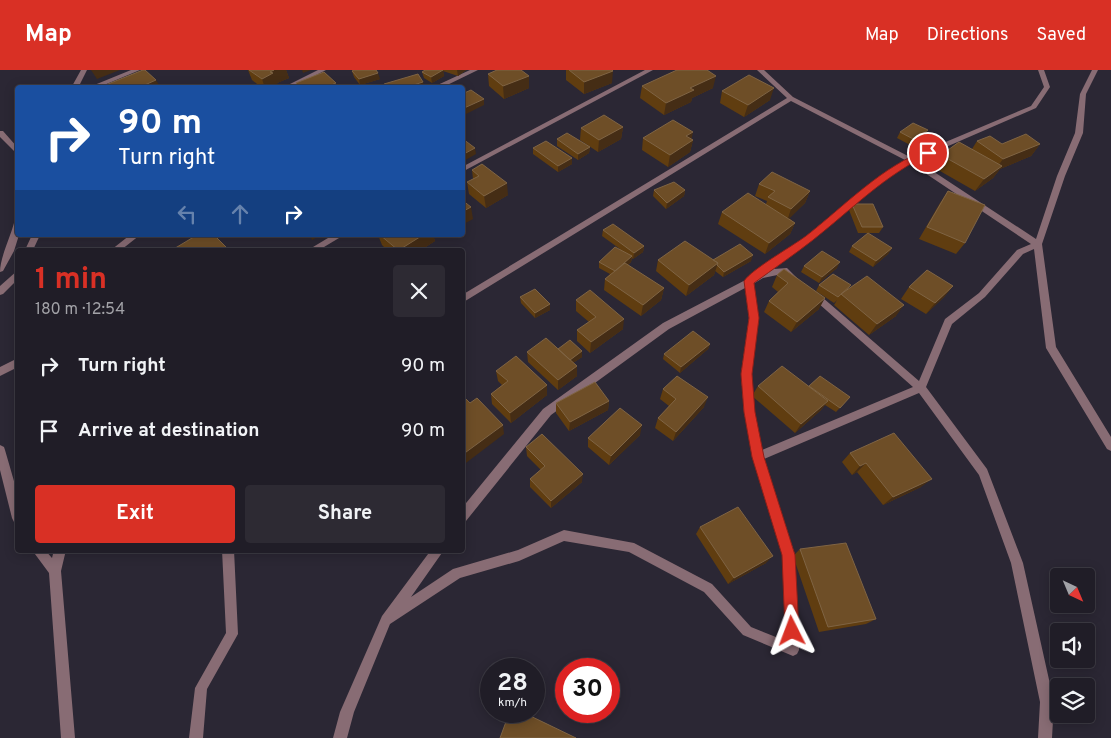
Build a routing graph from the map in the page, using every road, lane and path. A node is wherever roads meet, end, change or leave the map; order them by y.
1 (84, 70) edge
2 (137, 70) edge
3 (323, 70) edge
4 (475, 70) edge
5 (650, 70) edge
6 (760, 70) edge
7 (1041, 70) edge
8 (1095, 70) edge
9 (76, 85) edge
10 (98, 85) edge
11 (291, 85) edge
12 (441, 85) edge
13 (791, 98) junction
14 (0, 133) edge
15 (15, 150) edge
16 (910, 160) junction
17 (465, 168) edge
18 (15, 234) edge
19 (133, 237) edge
20 (336, 237) edge
21 (1038, 244) junction
22 (118, 248) edge
23 (316, 248) edge
24 (0, 269) edge
25 (15, 276) edge
26 (753, 279) junction
27 (0, 292) edge
28 (465, 298) edge
29 (15, 364) edge
30 (0, 372) edge
31 (921, 388) junction
32 (1111, 446) edge
33 (0, 450) edge
34 (758, 457) junction
35 (15, 507) edge
36 (465, 513) edge
37 (41, 553) edge
38 (59, 553) edge
39 (228, 553) edge
40 (436, 553) edge
41 (55, 570) junction
42 (386, 620) junction
43 (68, 738) edge
44 (196, 738) edge
45 (340, 738) edge
46 (1045, 738) edge

1 - 9 street
2 - 10 street
3 - 11 street
4 - 12 street
5 - 17 street
6 - 13 street
7 - 16 street
8 - 21 street
13 - 16 street
13 - 28 street
14 - 15 street
16 - 21 street
16 - 26 street
18 - 24 street
19 - 22 street
20 - 23 street
21 - 31 street
21 - 32 street
25 - 27 street
26 - 31 street
26 - 34 street
26 - 36 street
29 - 30 street
31 - 34 street
31 - 46 street
33 - 35 street
34 - 42 street
37 - 41 street
38 - 41 street
39 - 44 street
40 - 42 street
41 - 43 street
42 - 45 street

